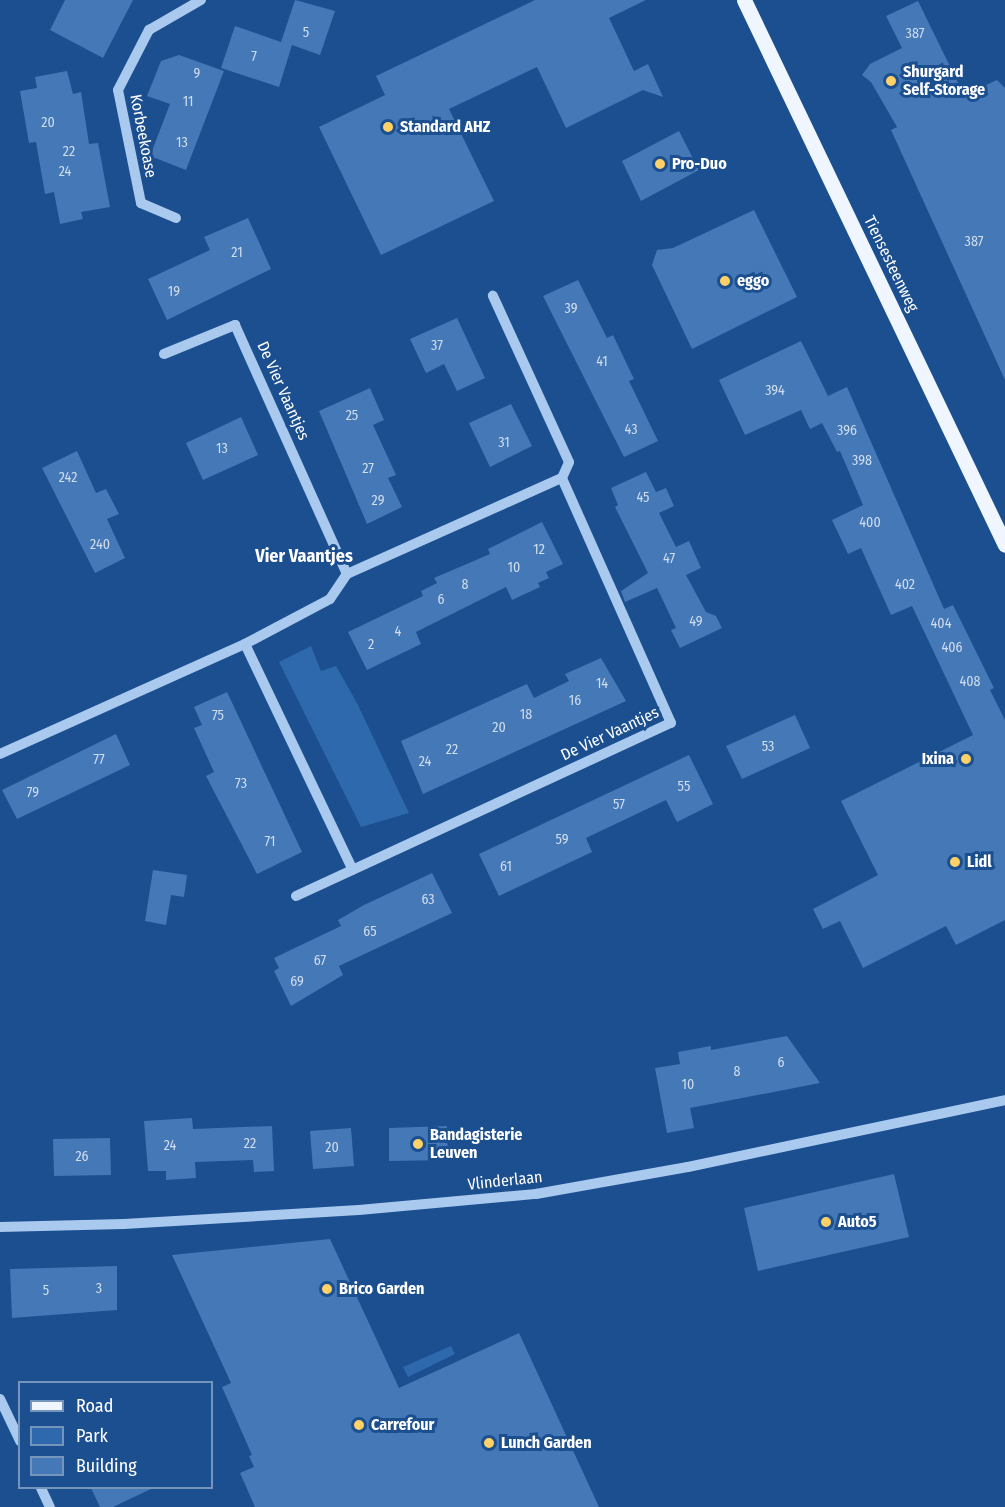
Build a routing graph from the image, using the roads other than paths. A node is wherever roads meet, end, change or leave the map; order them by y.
1 (201, 0) edge
2 (744, 0) edge
3 (176, 218) dead end
4 (493, 296) dead end
5 (164, 354) dead end
6 (562, 478) junction
7 (1005, 544) edge
8 (348, 574) junction
9 (245, 644) junction
10 (0, 754) edge
11 (352, 870) junction
12 (296, 896) dead end
13 (1005, 1100) edge
14 (0, 1227) edge
15 (0, 1399) edge
16 (18, 1437) edge
17 (41, 1489) edge
18 (50, 1507) edge

1 - 3 street, Korbeekoase
2 - 7 main road, Tiensesteenweg
4 - 6 street, De Vier Vaantjes
5 - 8 street, De Vier Vaantjes
6 - 8 street
6 - 11 street, De Vier Vaantjes
8 - 9 street
9 - 10 street
9 - 11 street
11 - 12 street, De Vier Vaantjes
13 - 14 street, Vlinderlaan
15 - 16 street
17 - 18 street

